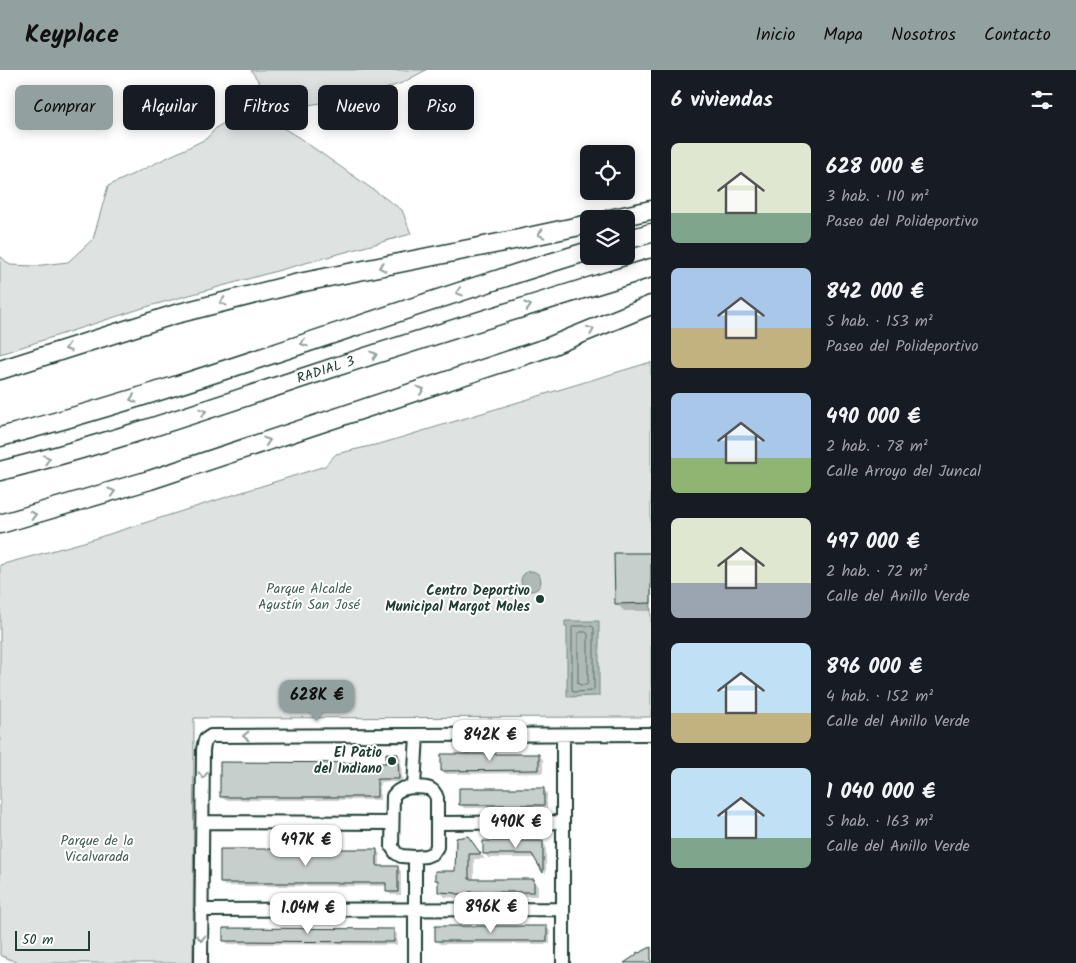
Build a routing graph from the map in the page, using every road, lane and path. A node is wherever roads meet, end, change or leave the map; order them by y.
1 (651, 210) edge
2 (635, 214) edge
3 (580, 226) edge
4 (651, 233) edge
5 (635, 237) edge
6 (580, 254) edge
7 (651, 268) edge
8 (651, 305) edge
9 (0, 370) edge
10 (0, 437) edge
11 (0, 471) edge
12 (0, 524) edge
13 (651, 734) edge
14 (417, 735) junction
15 (563, 735) junction
16 (414, 787) junction
17 (202, 822) junction
18 (563, 822) junction
19 (392, 823) junction
20 (438, 823) junction
21 (415, 857) junction
22 (563, 909) junction
23 (201, 910) junction
24 (415, 910) junction
25 (201, 963) edge
26 (415, 963) edge
27 (563, 963) edge

1 - 2 highway
3 -> 9 highway
4 - 5 highway
6 -> 10 highway
11 -> 7 highway, RADIAL 3
12 -> 8 highway
13 - 15 street
14 - 15 street
14 - 16 street
14 -> 17 street
15 - 18 street
16 - 19 street
16 - 20 street
17 - 19 street
17 - 23 street
18 - 20 street
18 - 22 street
19 - 21 street
20 - 21 street
21 - 24 street
22 - 24 street
22 - 27 street
23 - 24 street
23 -> 25 street
24 - 26 street

